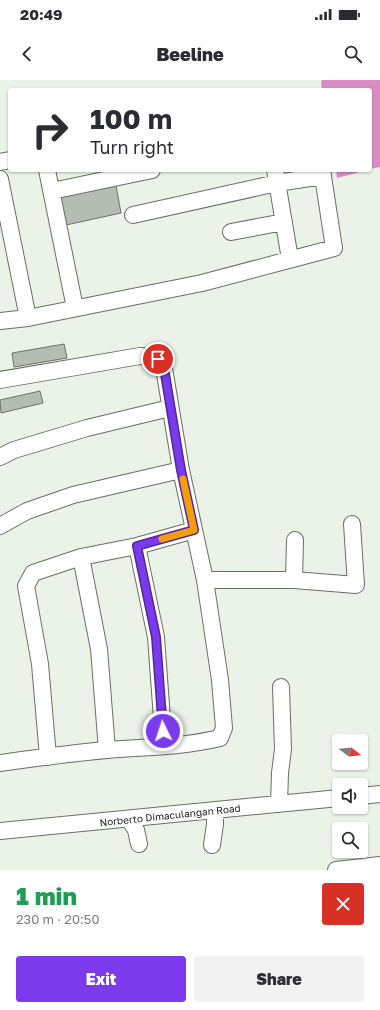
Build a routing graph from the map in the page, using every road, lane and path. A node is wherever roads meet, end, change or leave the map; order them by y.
1 (47, 172) edge
2 (142, 172) edge
3 (323, 173) edge
4 (276, 177) edge
5 (0, 179) edge
6 (52, 191) junction
7 (133, 215) dead end
8 (284, 222) junction
9 (231, 232) dead end
10 (290, 259) junction
11 (75, 308) junction
12 (28, 318) junction
13 (0, 321) edge
14 (0, 380) edge
15 (170, 408) junction
16 (0, 457) edge
17 (181, 470) junction
18 (352, 524) dead end
19 (0, 526) edge
20 (194, 530) junction
21 (295, 540) dead end
22 (137, 546) junction
23 (81, 557) junction
24 (205, 580) junction
25 (294, 580) junction
26 (281, 687) dead end
27 (164, 746) junction
28 (107, 750) junction
29 (48, 757) junction
30 (0, 763) edge
31 (380, 794) edge
32 (368, 795) edge
33 (332, 799) edge
34 (279, 804) junction
35 (215, 810) junction
36 (129, 819) junction
37 (0, 831) edge
38 (139, 844) dead end
39 (212, 844) dead end
40 (380, 865) edge
41 (336, 870) edge

1 - 6 street
2 - 6 street
3 - 4 street
3 - 10 street
4 - 7 street
4 - 8 street
5 - 12 street
6 - 11 street
8 - 9 street
8 - 10 street
10 - 11 street
11 - 12 street
12 - 13 street
14 - 15 street
15 - 16 street
15 - 17 street
17 - 19 street
17 - 20 street
18 - 25 street
20 - 22 street
20 - 24 street
21 - 25 street
22 - 23 street
22 - 27 street
23 - 28 street
23 - 29 street
24 - 25 street
24 - 27 street
26 - 34 street
27 - 28 street
28 - 29 street
29 - 30 street
31 - 32 street
33 - 34 street, Norberto Dimaculangan Road
34 - 35 street, Norberto Dimaculangan Road
35 - 36 street, Norberto Dimaculangan Road
35 - 39 street
36 - 37 street, Norberto Dimaculangan Road
36 - 38 street
40 - 41 street

